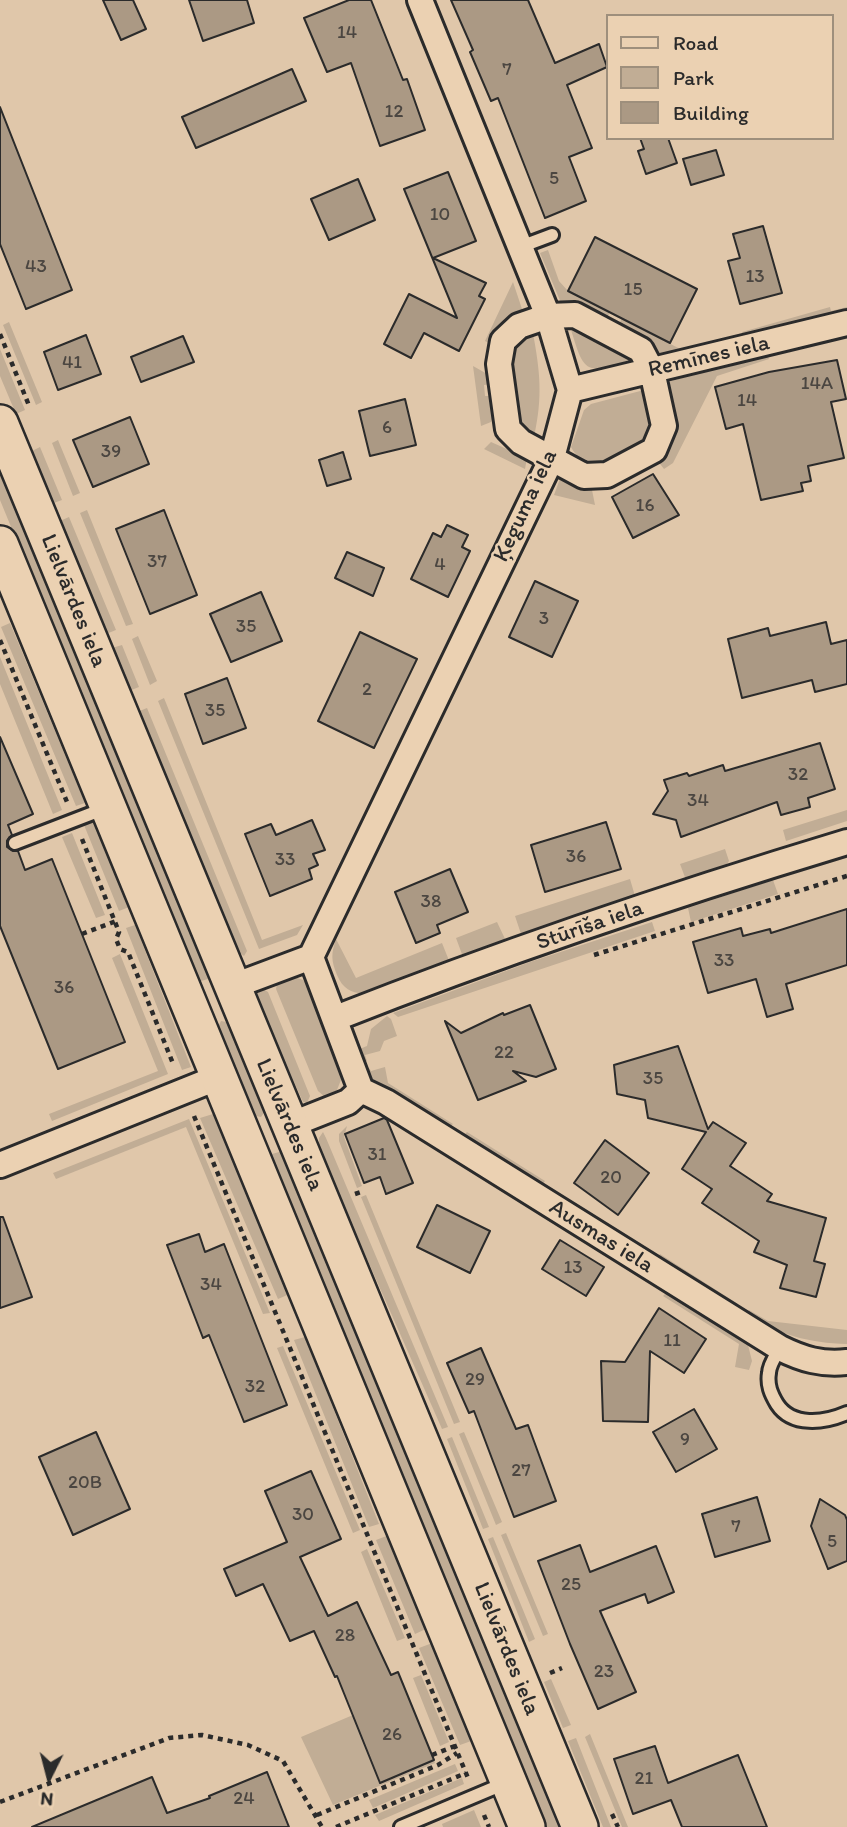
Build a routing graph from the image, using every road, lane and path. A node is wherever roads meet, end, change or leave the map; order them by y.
1 (420, 0) edge
2 (552, 235) dead end
3 (520, 247) junction
4 (548, 316) junction
5 (847, 323) edge
6 (652, 371) junction
7 (570, 390) junction
8 (0, 423) edge
9 (552, 458) junction
10 (0, 544) edge
11 (0, 640) edge
12 (108, 807) junction
13 (74, 820) junction
14 (847, 842) edge
15 (15, 843) dead end
16 (847, 876) edge
17 (149, 908) junction
18 (115, 921) junction
19 (82, 934) dead end
20 (311, 957) junction
21 (582, 959) dead end
22 (231, 986) junction
23 (189, 1003) junction
24 (336, 1018) junction
25 (219, 1077) junction
26 (183, 1090) junction
27 (362, 1090) junction
28 (290, 1125) junction
29 (245, 1143) junction
30 (0, 1165) edge
31 (364, 1191) dead end
32 (355, 1194) dead end
33 (780, 1348) junction
34 (847, 1362) edge
35 (847, 1413) edge
36 (491, 1740) junction
37 (455, 1746) junction
38 (457, 1753) junction
39 (432, 1755) dead end
40 (466, 1773) junction
41 (508, 1782) junction
42 (475, 1795) junction
43 (0, 1802) edge
44 (317, 1815) junction
45 (323, 1827) edge
46 (336, 1827) edge
47 (401, 1827) edge
48 (488, 1827) edge
49 (527, 1827) edge
50 (580, 1827) edge

1 - 3 street
2 - 3 lane
3 - 4 street
4 - 6 street
4 - 7 street
4 - 9 street
5 - 6 street, Remīnes iela
6 - 7 street, Remīnes iela
6 - 9 street
7 - 9 street, Ķeguma iela
8 - 22 main road, Lielvārdes iela
9 - 20 street, Ķeguma iela
10 - 12 main road, Lielvārdes iela
11 - 13 path
12 - 13 lane
12 - 17 main road, Lielvārdes iela
13 - 15 lane
13 - 18 path
14 - 24 street, Stūrīša iela
16 - 21 path
17 - 18 path
17 - 23 main road, Lielvārdes iela
18 - 19 path
18 - 26 path
20 - 22 street
20 - 24 street
22 - 23 main road
22 - 28 main road, Lielvārdes iela
23 - 25 main road, Lielvārdes iela
24 - 27 street
25 - 26 street
25 - 29 main road, Lielvārdes iela
26 - 30 street
26 - 37 path
27 - 28 street
27 - 33 street, Ausmas iela
28 - 29 main road
28 - 50 main road, Lielvārdes iela
29 - 36 main road, Lielvārdes iela
31 - 32 path
33 - 34 street, Ausmas iela
33 - 35 lane
36 - 38 path
36 - 41 main road, Lielvārdes iela
37 - 38 path
37 - 39 path
38 - 40 path
38 - 44 path
40 - 42 path
40 - 46 path
41 - 42 lane
41 - 49 main road, Lielvārdes iela
42 - 47 lane
42 - 48 path
43 - 44 path
44 - 45 path

